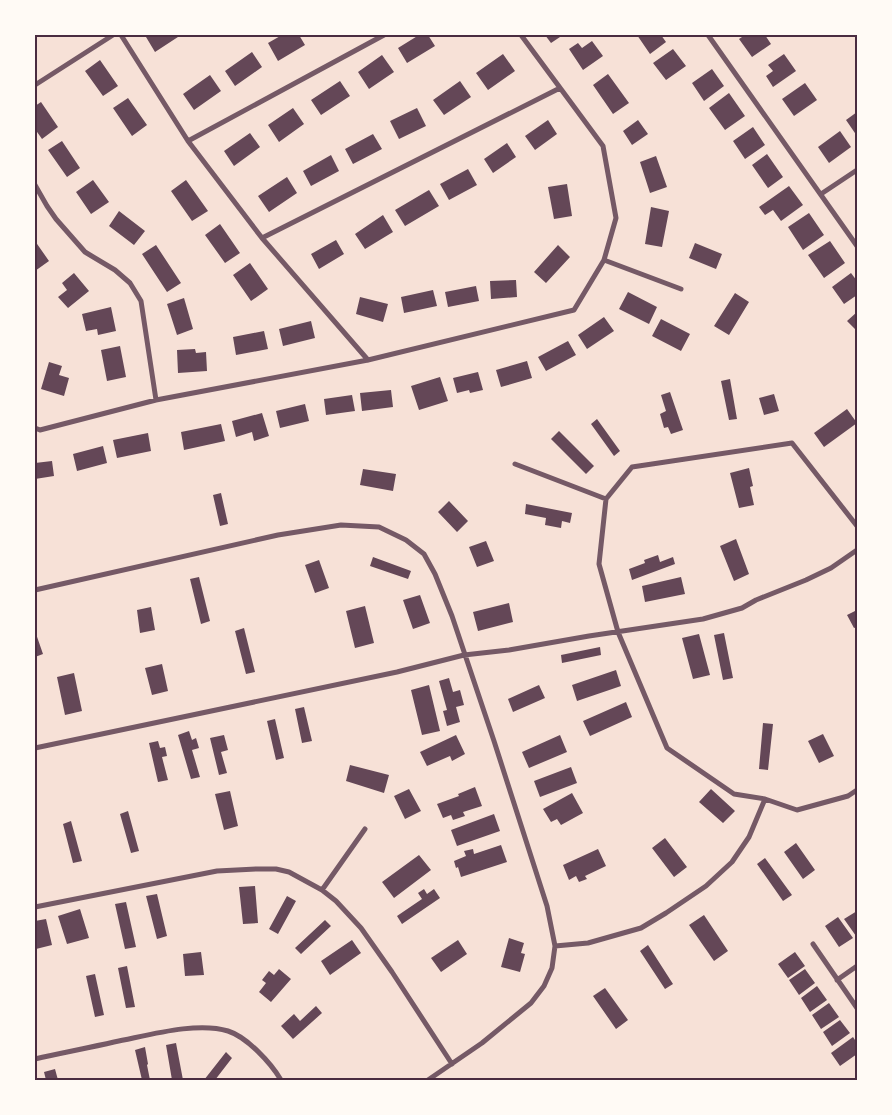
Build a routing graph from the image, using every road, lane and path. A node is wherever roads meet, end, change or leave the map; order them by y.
1 (113, 35) edge
2 (121, 35) edge
3 (384, 35) edge
4 (521, 35) edge
5 (708, 35) edge
6 (35, 85) edge
7 (560, 88) junction
8 (188, 142) junction
9 (857, 170) edge
10 (35, 184) edge
11 (821, 194) junction
12 (262, 238) junction
13 (857, 246) edge
14 (604, 260) junction
15 (681, 290) dead end
16 (368, 360) junction
17 (156, 400) junction
18 (35, 428) edge
19 (515, 464) dead end
20 (606, 499) junction
21 (857, 526) edge
22 (857, 550) edge
23 (35, 590) edge
24 (618, 632) junction
25 (464, 655) junction
26 (35, 748) edge
27 (857, 790) edge
28 (765, 799) junction
29 (365, 829) dead end
30 (322, 890) junction
31 (35, 907) edge
32 (813, 944) dead end
33 (555, 946) junction
34 (857, 966) edge
35 (837, 980) junction
36 (857, 1008) edge
37 (35, 1059) edge
38 (452, 1064) junction
39 (280, 1080) edge
40 (428, 1080) edge

1 - 6 street
2 - 8 street
3 - 8 street
4 - 7 street
5 - 11 street
7 - 12 street
7 - 14 street
8 - 12 street
9 - 11 street
10 - 17 street
11 - 13 street
12 - 16 street
14 - 15 street
14 - 16 street
16 - 17 street
17 - 18 street
19 - 20 street
20 - 21 street
20 - 24 street
22 - 24 street
23 - 25 street
24 - 25 street
24 - 28 street
25 - 26 street
25 - 33 street
27 - 28 street
28 - 33 street
29 - 30 street
30 - 31 street
30 - 38 street
32 - 35 street
33 - 38 street
34 - 35 street
35 - 36 street
37 - 39 street
38 - 40 street

